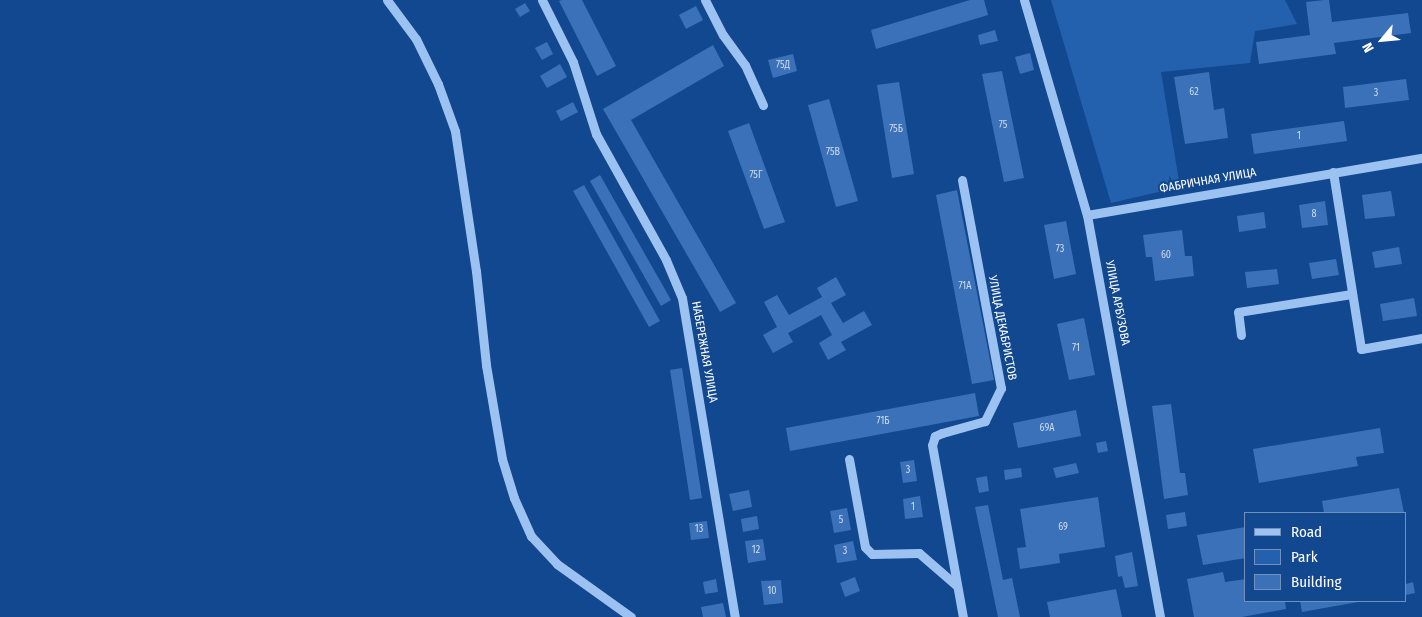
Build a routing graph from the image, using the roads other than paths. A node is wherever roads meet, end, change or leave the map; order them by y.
1 (387, 0) edge
2 (542, 0) edge
3 (705, 0) edge
4 (1024, 0) edge
5 (763, 105) dead end
6 (1422, 158) edge
7 (1333, 172) junction
8 (962, 180) dead end
9 (1087, 215) junction
10 (1352, 294) junction
11 (1241, 334) dead end
12 (1422, 338) edge
13 (849, 459) dead end
14 (956, 585) junction
15 (631, 617) edge
16 (735, 617) edge
17 (963, 617) edge
18 (1160, 617) edge

1 - 15 street
2 - 16 street, НАБЕРЕЖНАЯ УЛИЦА
3 - 5 street
4 - 9 street, УЛИЦА АРБУЗОВА
6 - 7 street, ФАБРИЧНАЯ УЛИЦА
7 - 9 street, ФАБРИЧНАЯ УЛИЦА
7 - 10 street
8 - 14 street, УЛИЦА ДЕКАБРИСТОВ
9 - 18 street, УЛИЦА АРБУЗОВА
10 - 11 street
10 - 12 street
13 - 14 street
14 - 17 street, УЛИЦА ДЕКАБРИСТОВ

